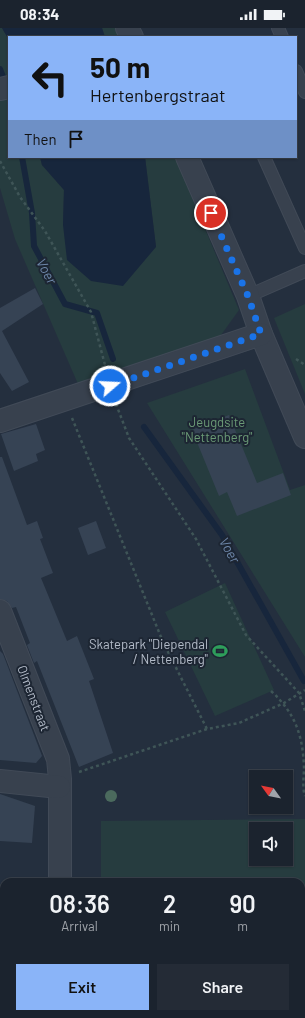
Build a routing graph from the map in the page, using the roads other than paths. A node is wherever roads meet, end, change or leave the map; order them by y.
1 (297, 73) edge
2 (305, 92) edge
3 (187, 158) edge
4 (264, 158) edge
5 (305, 248) edge
6 (305, 271) edge
7 (248, 296) junction
8 (261, 334) junction
9 (0, 421) edge
10 (305, 437) edge
11 (0, 611) edge
12 (67, 780) junction
13 (0, 781) edge
14 (60, 878) edge

1 - 2 lane
3 - 7 street
4 - 5 lane
6 - 7 lane
7 - 8 street
8 - 9 street
8 - 10 street
11 - 12 street, Olmenstraat
12 - 13 street
12 - 14 street, Olmenstraat

